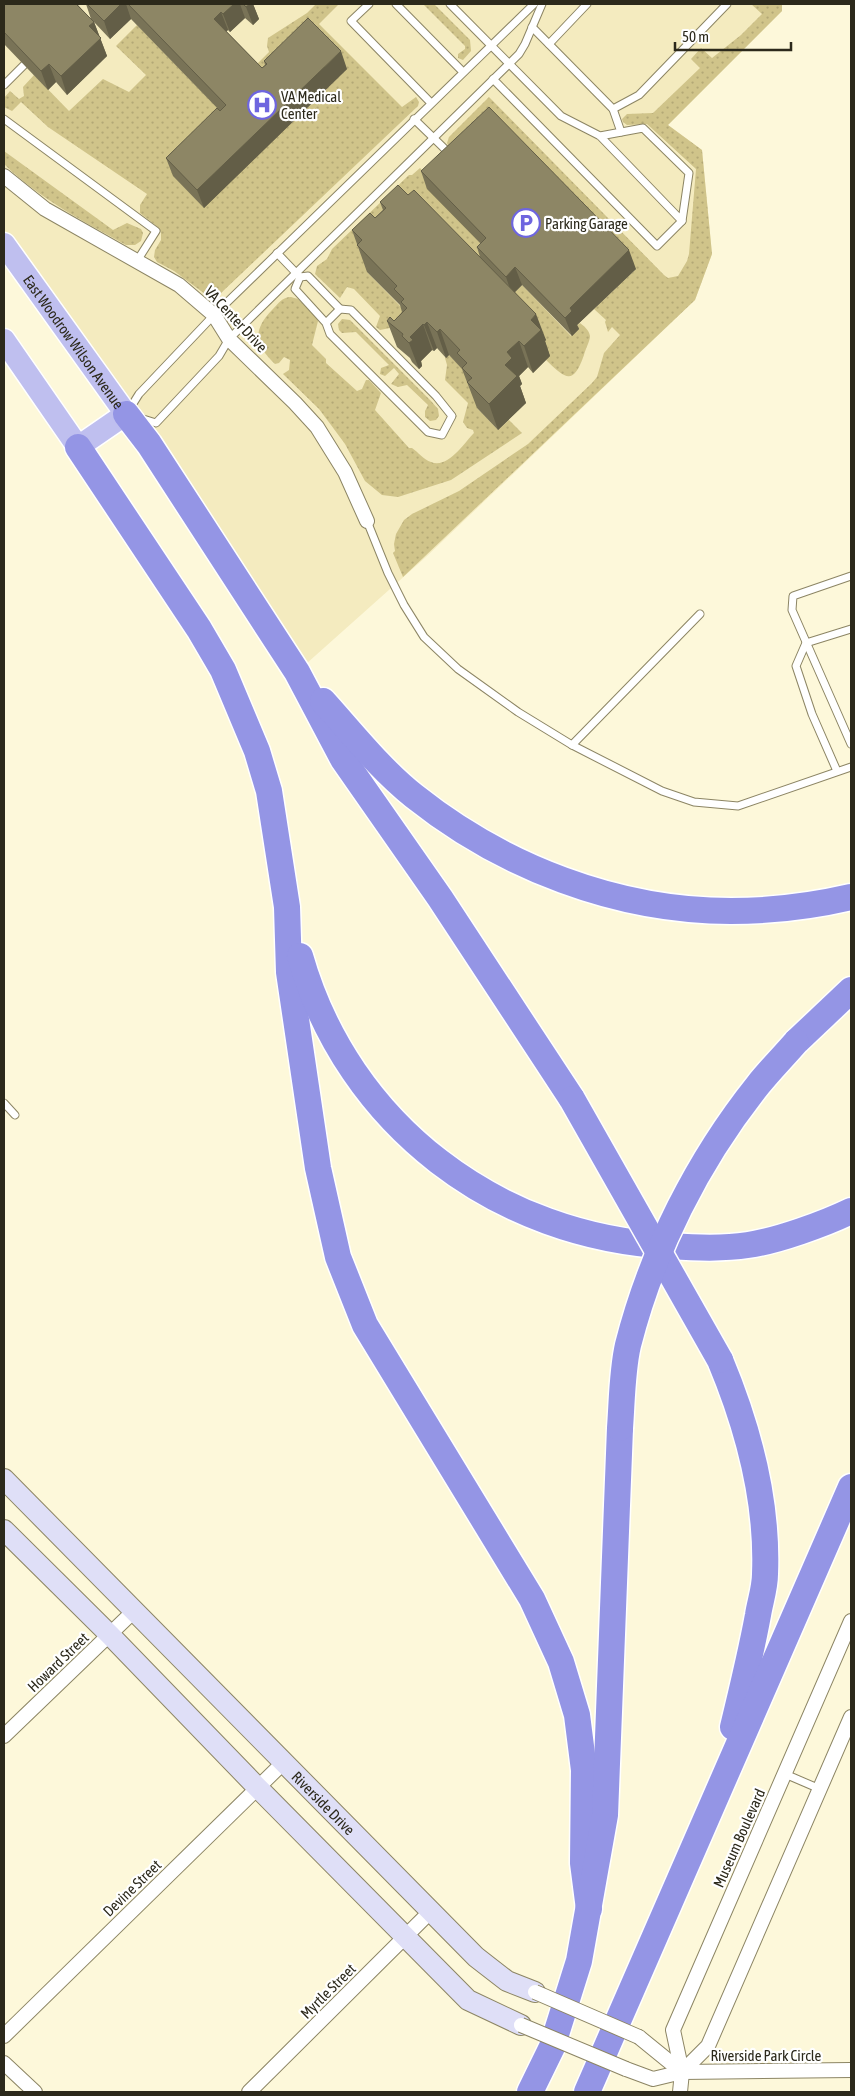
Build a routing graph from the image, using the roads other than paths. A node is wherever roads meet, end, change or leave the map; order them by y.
1 (369, 4) edge
2 (396, 4) edge
3 (450, 4) edge
4 (534, 4) edge
5 (542, 4) edge
6 (587, 4) edge
7 (727, 4) edge
8 (532, 27) junction
9 (549, 44) junction
10 (490, 45) junction
11 (24, 65) edge
12 (508, 65) junction
13 (463, 72) junction
14 (493, 79) junction
15 (4, 85) edge
16 (431, 103) junction
17 (613, 109) junction
18 (4, 119) edge
19 (414, 119) junction
20 (621, 132) junction
21 (600, 136) junction
22 (433, 138) junction
23 (458, 162) edge
24 (4, 176) edge
25 (682, 221) junction
26 (4, 244) edge
27 (277, 253) junction
28 (137, 261) junction
29 (298, 275) junction
30 (340, 309) junction
31 (214, 315) junction
32 (326, 323) junction
33 (229, 339) junction
34 (4, 340) edge
35 (126, 414) junction
36 (78, 447) junction
37 (367, 521) joint
38 (851, 576) edge
39 (700, 614) dead end
40 (851, 629) edge
41 (806, 643) junction
42 (297, 672) junction
43 (572, 744) junction
44 (851, 744) edge
45 (851, 767) edge
46 (837, 771) junction
47 (851, 898) edge
48 (286, 907) junction
49 (851, 990) edge
50 (4, 1103) edge
51 (16, 1115) dead end
52 (851, 1211) edge
53 (4, 1478) edge
54 (851, 1487) edge
55 (4, 1530) edge
56 (135, 1610) junction
57 (851, 1621) edge
58 (110, 1635) junction
59 (851, 1717) edge
60 (4, 1736) edge
61 (283, 1763) junction
62 (785, 1774) junction
63 (258, 1788) junction
64 (820, 1789) junction
65 (716, 1798) junction
66 (589, 1909) junction
67 (430, 1912) junction
68 (405, 1937) junction
69 (535, 1992) joint
70 (520, 2025) joint
71 (4, 2036) edge
72 (4, 2063) edge
73 (851, 2070) edge
74 (682, 2072) junction
75 (35, 2092) edge
76 (249, 2092) edge
77 (530, 2092) edge
78 (587, 2092) edge
79 (680, 2092) edge

1 - 16 lane
2 - 13 lane
3 - 10 lane
4 - 10 lane
5 - 8 lane
6 - 9 lane
7 - 17 lane
8 - 9 lane
8 - 12 lane
9 - 17 lane
10 - 12 lane
10 - 13 lane
11 - 15 lane
12 - 14 lane
12 - 21 lane
13 - 16 lane
14 - 22 lane
14 - 25 lane
16 - 19 lane
17 - 20 lane
18 - 28 lane
19 - 22 lane
19 - 27 lane
20 - 21 lane
20 - 25 lane
21 - 25 lane
22 - 23 lane
22 - 29 lane
24 - 28 street, VA Center Drive
26 - 35 main road, East Woodrow Wilson Avenue
27 - 29 lane
27 - 31 lane
28 - 31 street, VA Center Drive
29 - 30 lane
29 - 32 lane
29 - 33 lane
30 - 32 lane
30 - 32 lane
31 - 33 street, VA Center Drive
31 - 35 lane
33 - 35 lane
33 - 37 street, VA Center Drive
34 - 36 main road
35 - 36 main road
35 - 42 highway
36 - 48 highway
37 - 43 lane
38 - 41 lane
39 - 43 lane
40 - 41 lane
41 - 44 lane
41 - 46 lane
42 - 47 highway
42 - 65 highway, bridge
43 - 46 lane
45 - 46 lane
48 - 52 highway
48 - 66 highway
49 - 66 highway, bridge
50 - 51 lane
53 - 56 street, Riverside Drive
54 - 65 highway
55 - 58 street
56 - 58 street, Howard Street
56 - 61 street, Riverside Drive
57 - 62 street, Museum Boulevard
58 - 60 street, Howard Street
58 - 63 street
59 - 64 street
61 - 63 street, Devine Street
61 - 67 street, Riverside Drive
62 - 64 lane
62 - 74 street, Museum Boulevard
63 - 68 street
63 - 71 street, Devine Street
64 - 74 street
65 - 78 highway
66 - 77 highway
67 - 68 street, Myrtle Street
67 - 69 street, Riverside Drive
68 - 70 street
68 - 76 street, Myrtle Street
69 - 74 street, Riverside Drive, bridge
70 - 74 street, bridge
72 - 75 street
73 - 74 street, Riverside Park Circle
74 - 79 street

